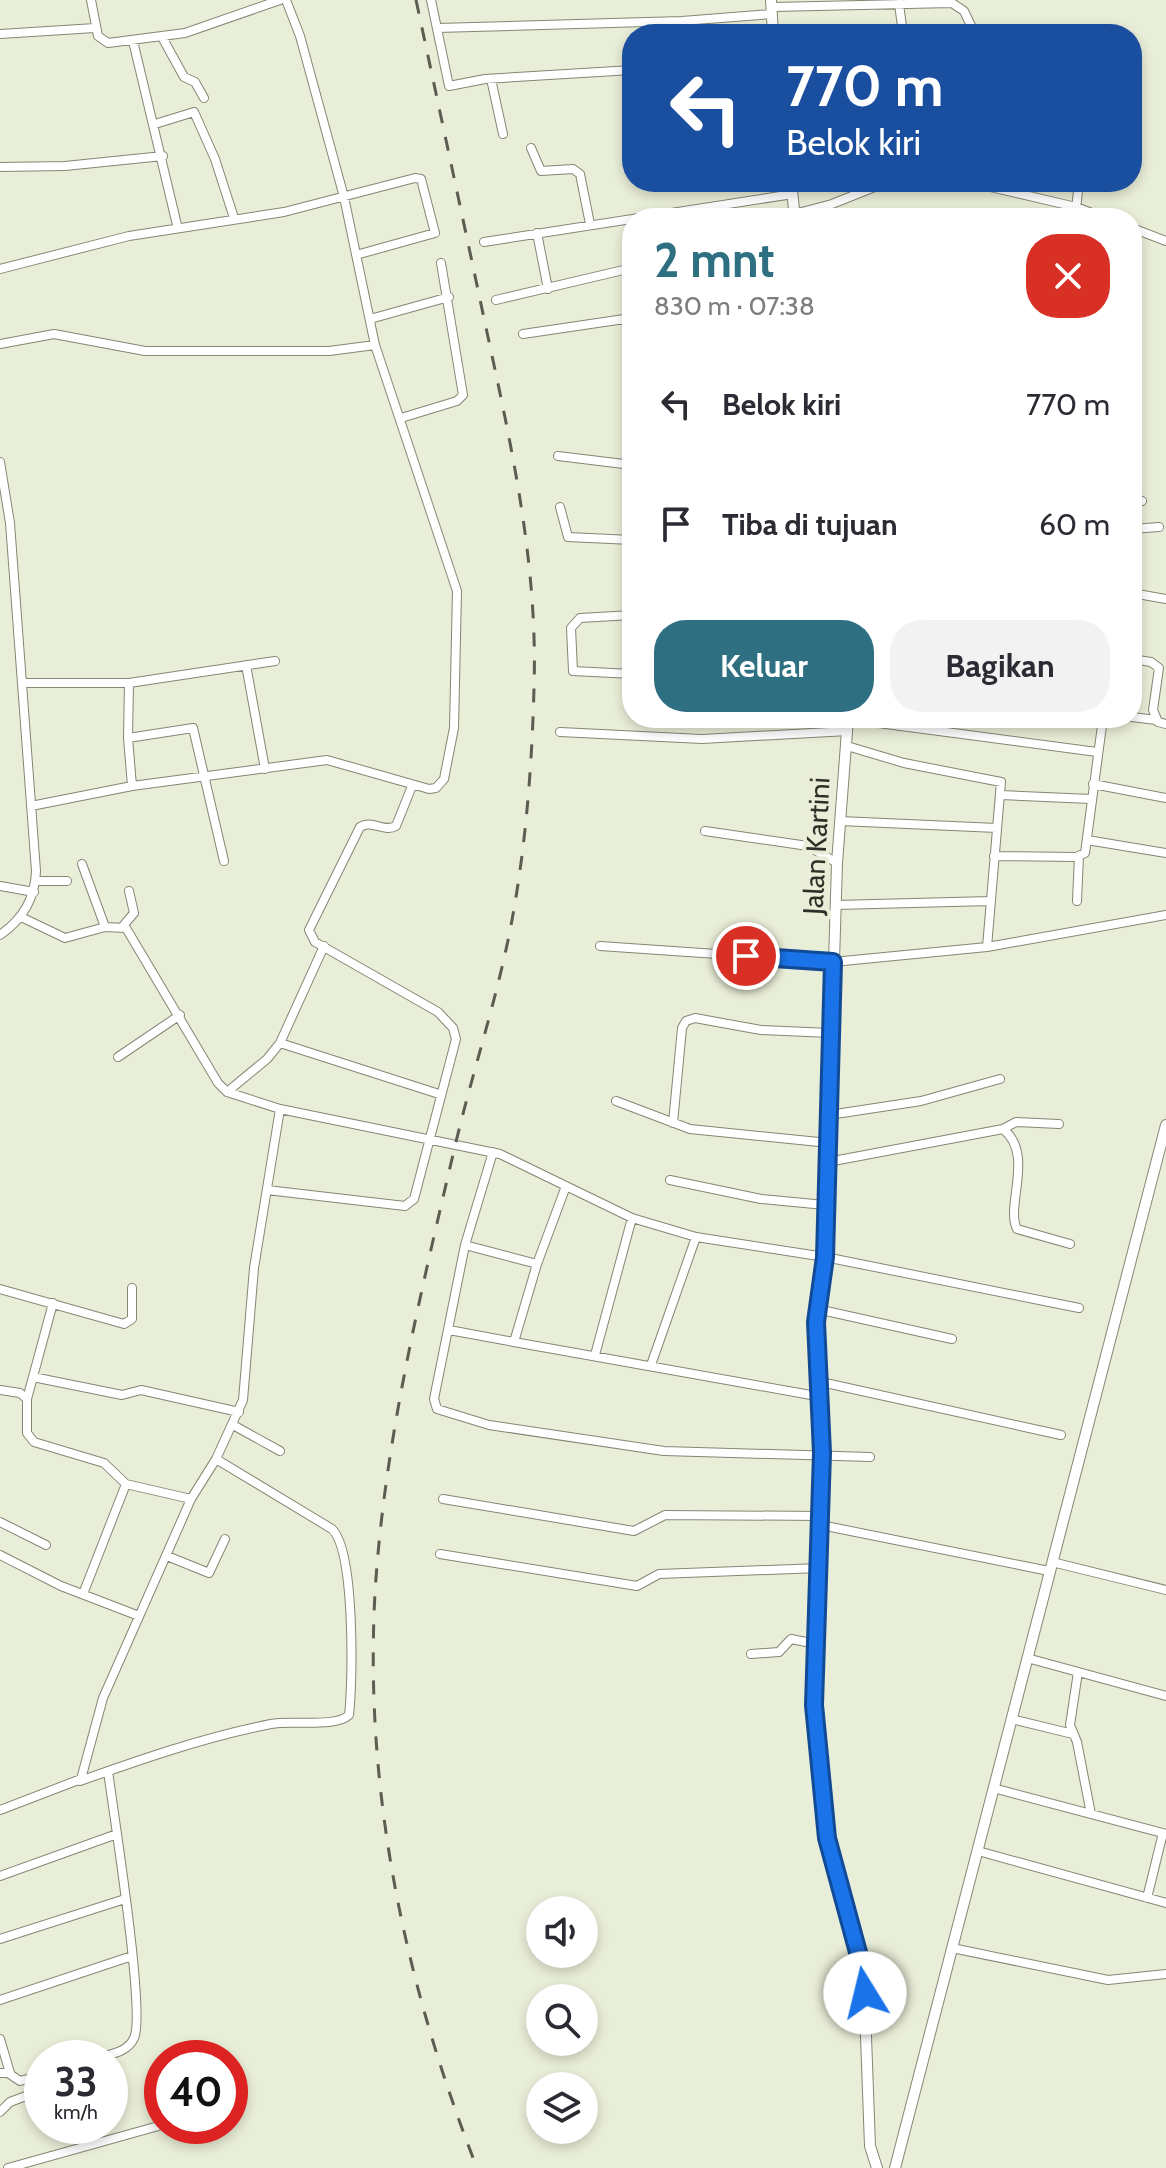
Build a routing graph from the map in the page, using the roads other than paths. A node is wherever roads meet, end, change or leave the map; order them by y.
1 (91, 0) edge
2 (280, 0) edge
3 (286, 0) edge
4 (431, 0) edge
5 (899, 4) junction
6 (772, 7) edge
7 (902, 24) edge
8 (971, 24) edge
9 (95, 28) junction
10 (437, 28) junction
11 (0, 34) edge
12 (162, 37) junction
13 (133, 41) junction
14 (622, 71) edge
15 (491, 79) junction
16 (204, 98) dead end
17 (155, 124) junction
18 (503, 134) dead end
19 (531, 148) dead end
20 (163, 156) junction
21 (0, 167) edge
22 (862, 192) edge
23 (1012, 192) edge
24 (1078, 192) edge
25 (793, 194) joint
26 (344, 197) junction
27 (1076, 207) joint
28 (720, 208) edge
29 (794, 208) edge
30 (820, 208) edge
31 (234, 218) junction
32 (622, 221) edge
33 (590, 224) junction
34 (177, 225) junction
35 (1142, 232) edge
36 (537, 233) junction
37 (1166, 241) edge
38 (484, 242) dead end
39 (356, 255) junction
40 (441, 263) dead end
41 (0, 269) edge
42 (622, 270) edge
43 (548, 289) junction
44 (449, 297) junction
45 (496, 300) dead end
46 (370, 319) junction
47 (622, 319) edge
48 (523, 334) dead end
49 (0, 344) edge
50 (375, 345) junction
51 (401, 418) junction
52 (558, 456) dead end
53 (0, 462) edge
54 (622, 464) edge
55 (560, 507) dead end
56 (1159, 527) dead end
57 (1142, 528) edge
58 (622, 540) edge
59 (1142, 595) edge
60 (1166, 599) edge
61 (622, 616) edge
62 (275, 661) dead end
63 (1142, 661) edge
64 (246, 665) junction
65 (1162, 666) edge
66 (622, 673) edge
67 (22, 683) junction
68 (129, 683) junction
69 (1142, 718) edge
70 (1156, 720) junction
71 (1166, 724) edge
72 (921, 728) edge
73 (1101, 728) edge
74 (848, 731) joint
75 (560, 732) dead end
76 (128, 738) junction
77 (847, 746) junction
78 (1097, 752) junction
79 (265, 769) junction
80 (205, 776) junction
81 (1093, 784) junction
82 (132, 786) junction
83 (412, 786) junction
84 (1001, 795) junction
85 (1166, 798) edge
86 (1091, 799) junction
87 (31, 806) junction
88 (840, 821) junction
89 (997, 828) junction
90 (705, 831) dead end
91 (1087, 840) junction
92 (1166, 853) edge
93 (994, 856) junction
94 (1079, 856) junction
95 (224, 861) dead end
96 (837, 863) junction
97 (82, 864) dead end
98 (36, 881) junction
99 (67, 881) dead end
100 (0, 886) edge
101 (129, 891) dead end
102 (34, 892) junction
103 (991, 901) junction
104 (1077, 901) dead end
105 (836, 905) junction
106 (1166, 915) edge
107 (21, 917) junction
108 (123, 926) junction
109 (105, 927) junction
110 (0, 935) edge
111 (324, 946) junction
112 (600, 946) dead end
113 (987, 947) junction
114 (833, 962) junction
115 (180, 1015) junction
116 (830, 1033) junction
117 (280, 1043) junction
118 (118, 1057) dead end
119 (1000, 1079) dead end
120 (227, 1092) junction
121 (439, 1094) junction
122 (616, 1101) dead end
123 (280, 1109) junction
124 (829, 1115) junction
125 (673, 1123) junction
126 (1059, 1124) dead end
127 (1166, 1125) edge
128 (1003, 1129) junction
129 (431, 1137) junction
130 (829, 1143) junction
131 (493, 1152) junction
132 (828, 1162) junction
133 (670, 1180) dead end
134 (566, 1186) junction
135 (267, 1190) junction
136 (825, 1205) junction
137 (632, 1218) junction
138 (696, 1237) junction
139 (1070, 1244) dead end
140 (465, 1245) junction
141 (825, 1257) junction
142 (537, 1264) junction
143 (132, 1288) dead end
144 (0, 1289) edge
145 (53, 1303) junction
146 (1079, 1308) dead end
147 (817, 1309) junction
148 (449, 1330) junction
149 (952, 1339) dead end
150 (514, 1342) junction
151 (595, 1355) junction
152 (651, 1365) junction
153 (33, 1377) junction
154 (821, 1382) junction
155 (0, 1390) edge
156 (822, 1397) junction
157 (27, 1399) junction
158 (239, 1412) junction
159 (233, 1425) junction
160 (1061, 1435) dead end
161 (280, 1451) dead end
162 (822, 1453) junction
163 (870, 1457) dead end
164 (216, 1459) junction
165 (126, 1484) junction
166 (191, 1499) junction
167 (443, 1499) dead end
168 (821, 1521) junction
169 (0, 1522) edge
170 (225, 1539) dead end
171 (46, 1545) dead end
172 (440, 1554) dead end
173 (0, 1555) edge
174 (167, 1556) junction
175 (1050, 1566) junction
176 (820, 1568) junction
177 (1166, 1590) edge
178 (83, 1594) junction
179 (139, 1616) junction
180 (816, 1644) junction
181 (751, 1654) dead end
182 (1027, 1658) junction
183 (1078, 1672) junction
184 (1166, 1696) edge
185 (1011, 1719) junction
186 (1073, 1734) junction
187 (108, 1771) junction
188 (80, 1781) junction
189 (993, 1788) junction
190 (0, 1810) edge
191 (1091, 1814) junction
192 (1164, 1833) edge
193 (117, 1834) junction
194 (978, 1851) junction
195 (0, 1876) edge
196 (1147, 1898) junction
197 (125, 1899) junction
198 (1166, 1903) edge
199 (0, 1939) edge
200 (952, 1948) junction
201 (132, 1956) junction
202 (1166, 1961) edge
203 (1165, 1974) edge
204 (0, 2000) edge
205 (0, 2039) edge
206 (128, 2044) edge
207 (5, 2073) edge
208 (24, 2080) edge
209 (24, 2097) edge
210 (0, 2112) edge
211 (144, 2130) edge
212 (873, 2165) edge
213 (8, 2168) edge
214 (895, 2168) edge

1 - 9 street
2 - 12 street
3 - 26 street
4 - 10 street
5 - 6 street
5 - 7 street
5 - 8 street
6 - 10 street
9 - 11 street
9 - 13 street
10 - 15 street
12 - 13 street
12 - 16 street
13 - 17 street
14 - 15 street
15 - 18 street
17 - 20 street
17 - 31 street
19 - 33 street
20 - 21 street
20 - 34 street
22 - 30 street
23 - 27 street
24 - 27 street
25 - 28 street
25 - 29 street
26 - 31 street
26 - 39 street
26 - 39 street
31 - 34 street
32 - 33 street
33 - 36 street
34 - 41 street
35 - 37 street
36 - 38 street
36 - 43 street
39 - 46 street
40 - 44 street
42 - 43 street
43 - 45 street
44 - 46 street
44 - 51 street
46 - 50 street
47 - 48 street
49 - 50 street
50 - 51 street
51 - 83 street
52 - 54 street
53 - 67 street
55 - 58 street
56 - 57 street
59 - 60 street
61 - 66 street
62 - 64 street
63 - 65 street
64 - 68 street
64 - 79 street
65 - 70 street
67 - 68 street
67 - 87 street
68 - 76 street
69 - 70 street
70 - 71 street
72 - 78 street
73 - 78 street
74 - 75 street
74 - 77 street, Jalan Kartini
76 - 80 street
76 - 82 street
77 - 84 street
77 - 88 street, Jalan Kartini
78 - 81 street
79 - 80 street
79 - 83 street
80 - 82 street
80 - 95 street
81 - 85 street
81 - 86 street
82 - 87 street
83 - 111 street
84 - 86 street
84 - 89 street
86 - 91 street
87 - 98 street
88 - 89 street
88 - 96 street, Jalan Kartini
89 - 93 street
90 - 96 street
91 - 92 street
91 - 94 street
93 - 94 street
93 - 103 street
94 - 104 street
96 - 105 street, Jalan Kartini
97 - 109 street
98 - 99 street
98 - 102 street
100 - 102 street
101 - 108 street
102 - 107 street
103 - 105 street
103 - 113 street
105 - 114 street, Jalan Kartini
106 - 113 street
107 - 109 street
107 - 110 street
108 - 109 street
108 - 115 street
111 - 117 street
111 - 121 street
112 - 114 street
113 - 114 street
114 - 116 street, Jalan Kartini
115 - 118 street
115 - 120 street
116 - 124 street, Jalan Kartini
116 - 125 street
117 - 120 street
117 - 121 street
119 - 124 street
120 - 123 street
121 - 129 street
122 - 125 street
123 - 129 street
123 - 135 street
124 - 130 street, Jalan Kartini
125 - 130 street
126 - 128 street
127 - 175 street
128 - 132 street
128 - 139 street
129 - 131 street
129 - 135 street
130 - 132 street, Jalan Kartini
131 - 134 street
131 - 140 street
132 - 136 street, Jalan Kartini
133 - 136 street
134 - 137 street
134 - 142 street
135 - 158 street
136 - 141 street, Jalan Kartini
137 - 138 street
137 - 151 street
138 - 141 street
138 - 152 street
140 - 142 street
140 - 148 street
141 - 146 street
141 - 147 street, Jalan Kartini
142 - 150 street
143 - 145 street
144 - 145 street
145 - 153 street
147 - 149 street
147 - 154 street, Jalan Kartini
148 - 150 street
148 - 162 street
150 - 151 street
151 - 152 street
152 - 156 street
153 - 157 street
153 - 158 street
154 - 156 street, Jalan Kartini
154 - 160 street
155 - 157 street
156 - 162 street, Jalan Kartini
157 - 165 street
158 - 159 street
159 - 161 street
159 - 164 street
162 - 163 street
162 - 168 street, Jalan Kartini
164 - 166 street
164 - 187 street
165 - 166 street
165 - 178 street
166 - 174 street
167 - 168 street
168 - 175 street
168 - 176 street, Jalan Kartini
169 - 171 street
170 - 174 street
172 - 176 street
173 - 178 street
174 - 179 street
175 - 177 street
175 - 182 street
176 - 180 street, Jalan Kartini
178 - 179 street
179 - 188 street
180 - 181 street
180 - 212 street, Jalan Kartini
182 - 183 street
182 - 185 street
183 - 184 street
183 - 186 street
185 - 186 street
185 - 189 street
186 - 191 street
187 - 188 street
187 - 193 street
188 - 190 street
189 - 191 street
189 - 194 street
191 - 192 street
192 - 196 street
193 - 195 street
193 - 197 street
194 - 196 street
194 - 200 street
196 - 198 street
197 - 199 street
197 - 201 street
200 - 203 street
200 - 214 street
201 - 204 street
201 - 206 street
202 - 203 street
205 - 207 street
207 - 208 street
209 - 210 street
211 - 213 street

